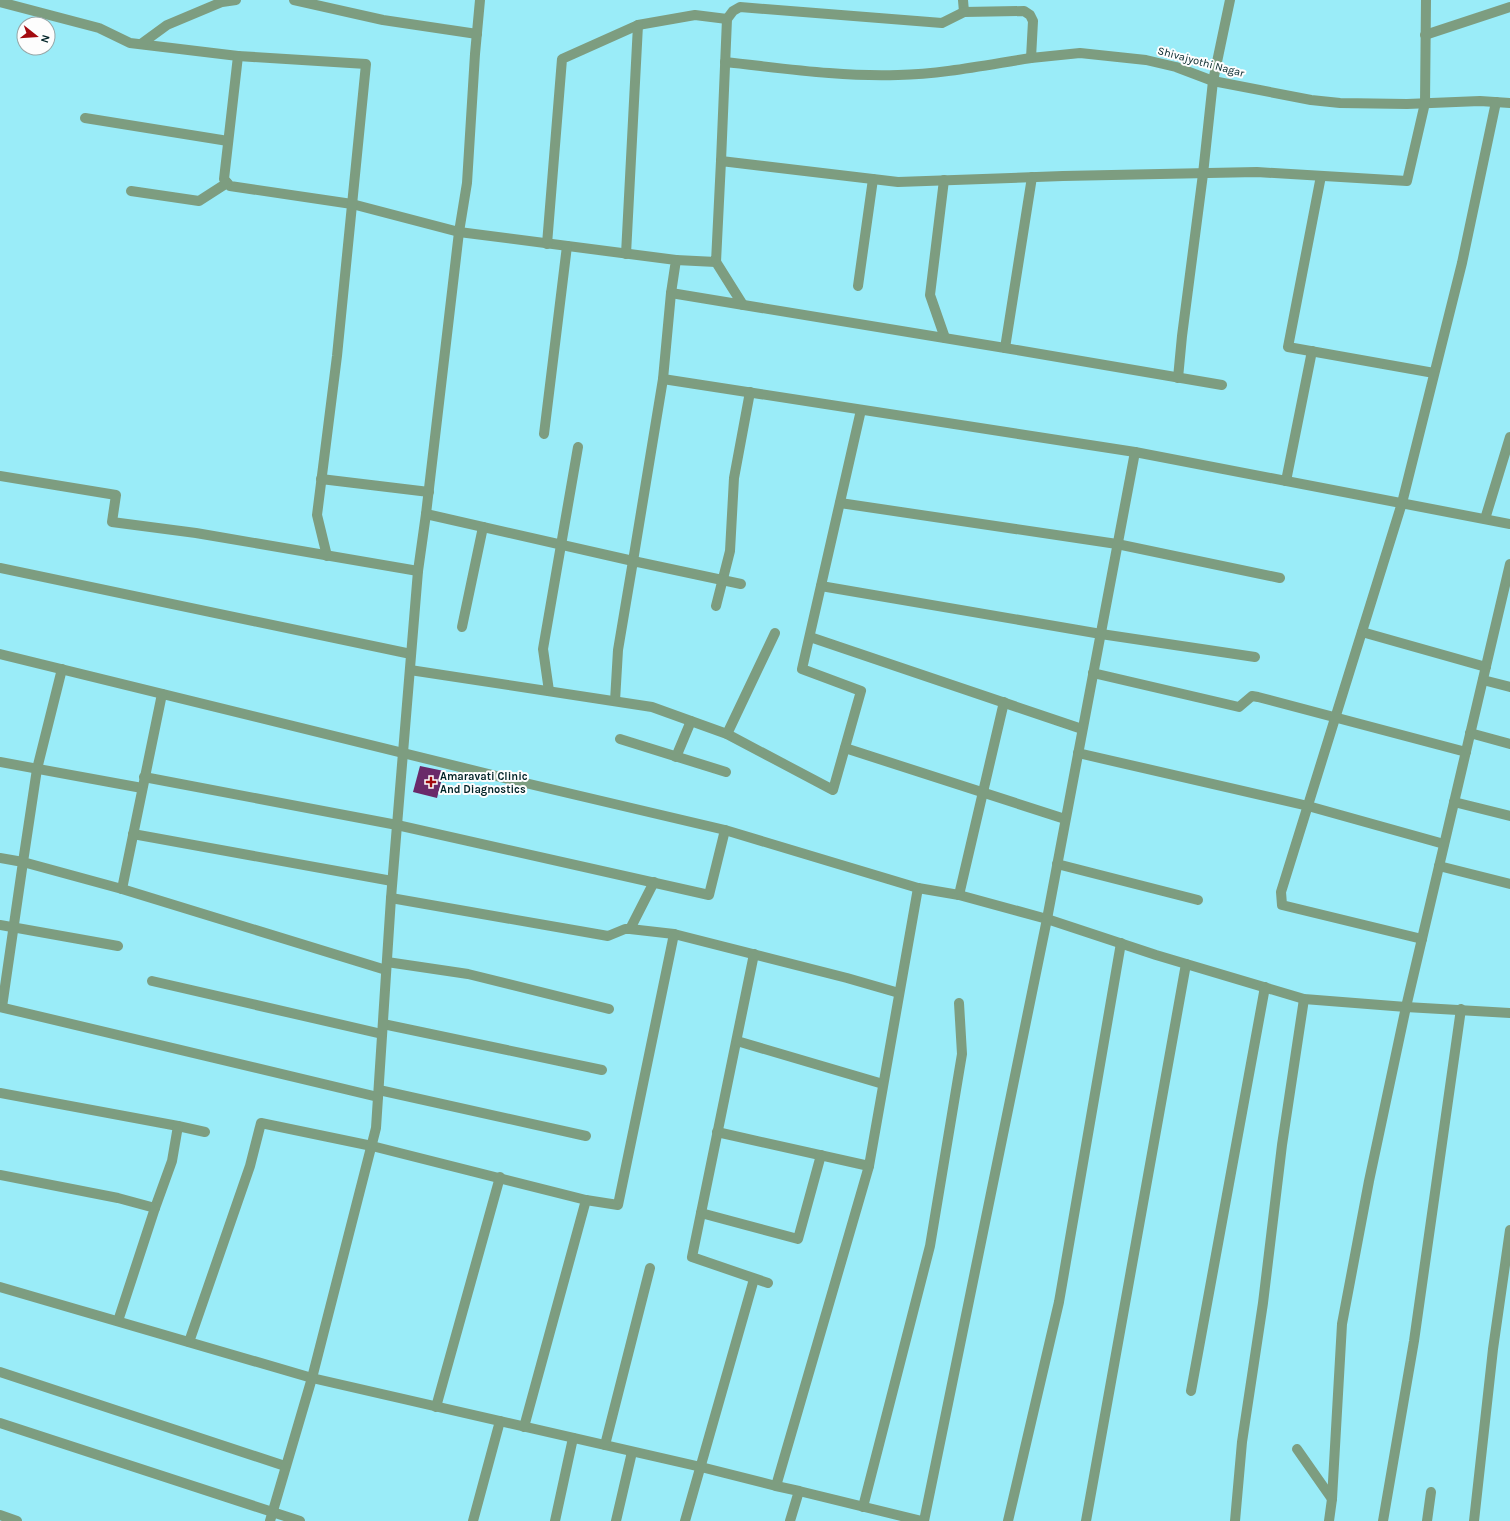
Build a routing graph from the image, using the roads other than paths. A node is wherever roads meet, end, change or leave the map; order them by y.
1 (236, 0) edge
2 (294, 0) edge
3 (480, 0) edge
4 (963, 0) edge
5 (1230, 0) edge
6 (1426, 0) edge
7 (0, 4) edge
8 (1510, 7) edge
9 (964, 12) junction
10 (727, 19) junction
11 (638, 25) junction
12 (477, 34) junction
13 (1426, 35) junction
14 (141, 44) junction
15 (238, 56) junction
16 (1031, 58) junction
17 (725, 62) junction
18 (1213, 80) junction
19 (1496, 102) junction
20 (1425, 103) junction
21 (1510, 103) edge
22 (85, 118) dead end
23 (228, 141) junction
24 (721, 161) junction
25 (1203, 174) junction
26 (1321, 176) junction
27 (1032, 177) junction
28 (873, 179) junction
29 (944, 180) junction
30 (226, 183) junction
31 (131, 191) dead end
32 (352, 204) junction
33 (459, 232) junction
34 (547, 244) junction
35 (567, 246) junction
36 (626, 254) junction
37 (676, 260) junction
38 (716, 262) junction
39 (858, 286) dead end
40 (671, 293) junction
41 (743, 305) junction
42 (945, 338) junction
43 (1005, 348) junction
44 (1312, 352) junction
45 (1434, 373) junction
46 (1178, 378) junction
47 (663, 379) junction
48 (1222, 385) dead end
49 (750, 392) junction
50 (861, 410) junction
51 (544, 434) dead end
52 (1510, 437) edge
53 (578, 448) dead end
54 (1135, 452) junction
55 (0, 476) edge
56 (321, 479) junction
57 (1286, 481) junction
58 (429, 492) junction
59 (840, 502) junction
60 (1402, 503) junction
61 (426, 514) junction
62 (1485, 519) junction
63 (1510, 524) edge
64 (483, 527) junction
65 (1117, 544) junction
66 (562, 545) junction
67 (327, 556) junction
68 (633, 561) junction
69 (1510, 564) edge
70 (0, 568) edge
71 (418, 571) junction
72 (1280, 578) dead end
73 (723, 580) junction
74 (741, 584) dead end
75 (821, 586) junction
76 (716, 606) dead end
77 (462, 627) dead end
78 (1362, 632) junction
79 (775, 633) dead end
80 (1101, 634) junction
81 (810, 637) junction
82 (0, 654) edge
83 (411, 654) junction
84 (1255, 657) dead end
85 (1486, 667) junction
86 (62, 669) junction
87 (410, 670) junction
88 (1093, 673) junction
89 (1483, 680) junction
90 (1510, 687) edge
91 (550, 691) junction
92 (162, 694) junction
93 (615, 701) junction
94 (1004, 702) junction
95 (1335, 718) junction
96 (691, 721) junction
97 (1082, 729) junction
98 (1470, 733) junction
99 (727, 734) junction
100 (620, 739) dead end
101 (1510, 744) edge
102 (845, 748) junction
103 (1466, 752) junction
104 (403, 753) junction
105 (1078, 753) junction
106 (676, 757) junction
107 (0, 762) edge
108 (38, 770) junction
109 (726, 772) dead end
110 (144, 777) junction
111 (142, 788) junction
112 (983, 792) junction
113 (1454, 802) junction
114 (1308, 806) junction
115 (1510, 816) edge
116 (1066, 819) junction
117 (397, 825) junction
118 (725, 830) junction
119 (133, 834) junction
120 (1444, 844) junction
121 (0, 858) edge
122 (23, 862) junction
123 (1057, 864) junction
124 (1439, 866) junction
125 (392, 881) junction
126 (654, 882) junction
127 (1510, 884) edge
128 (918, 888) junction
129 (122, 889) junction
130 (960, 895) junction
131 (391, 898) junction
132 (1198, 900) dead end
133 (1046, 919) junction
134 (0, 926) edge
135 (14, 928) junction
136 (630, 929) junction
137 (674, 934) junction
138 (1422, 939) junction
139 (1122, 943) junction
140 (118, 946) dead end
141 (754, 954) junction
142 (1186, 964) junction
143 (387, 966) junction
144 (152, 981) dead end
145 (1265, 987) junction
146 (899, 993) junction
147 (1304, 999) junction
148 (958, 1003) dead end
149 (1, 1007) edge
150 (1406, 1007) junction
151 (609, 1009) dead end
152 (1461, 1009) junction
153 (1510, 1013) edge
154 (383, 1029) junction
155 (737, 1041) junction
156 (602, 1070) dead end
157 (883, 1084) junction
158 (0, 1093) edge
159 (379, 1094) junction
160 (178, 1126) junction
161 (205, 1132) dead end
162 (717, 1132) junction
163 (586, 1136) dead end
164 (372, 1146) junction
165 (821, 1156) junction
166 (869, 1166) junction
167 (0, 1175) edge
168 (500, 1177) junction
169 (586, 1200) junction
170 (155, 1208) junction
171 (701, 1214) junction
172 (1510, 1230) edge
173 (650, 1268) dead end
174 (754, 1279) junction
175 (768, 1283) dead end
176 (0, 1287) edge
177 (118, 1321) junction
178 (189, 1342) junction
179 (0, 1372) edge
180 (312, 1378) junction
181 (1190, 1391) dead end
182 (436, 1407) junction
183 (500, 1421) junction
184 (0, 1423) edge
185 (524, 1427) junction
186 (573, 1438) junction
187 (605, 1445) junction
188 (1296, 1449) dead end
189 (632, 1452) junction
190 (285, 1466) junction
191 (701, 1467) junction
192 (776, 1486) junction
193 (799, 1491) junction
194 (1431, 1492) dead end
195 (1332, 1499) junction
196 (863, 1506) junction
197 (0, 1516) edge
198 (271, 1516) edge
199 (17, 1521) edge
200 (300, 1521) edge
201 (473, 1521) edge
202 (555, 1521) edge
203 (616, 1521) edge
204 (685, 1521) edge
205 (790, 1521) edge
206 (923, 1521) edge
207 (1008, 1521) edge
208 (1086, 1521) edge
209 (1235, 1521) edge
210 (1329, 1521) edge
211 (1383, 1521) edge
212 (1428, 1521) edge
213 (1474, 1521) edge

1 - 14 street
2 - 12 street
3 - 12 street
4 - 9 street
5 - 18 street
6 - 13 street
7 - 14 street
8 - 13 street
9 - 10 street
9 - 16 street
10 - 11 street
10 - 17 street
11 - 34 street
11 - 36 street
12 - 33 street
13 - 20 street
14 - 15 street
15 - 23 street
15 - 32 street
16 - 17 street, Shivajyothi Nagar
16 - 18 street, Shivajyothi Nagar
17 - 24 street
18 - 20 street, Shivajyothi Nagar
18 - 25 street
19 - 20 street, Shivajyothi Nagar
19 - 21 street, Shivajyothi Nagar
19 - 45 street
20 - 26 street
22 - 23 street
23 - 30 street
24 - 28 street
24 - 38 street
25 - 26 street
25 - 27 street
25 - 46 street
26 - 44 street
27 - 29 street
27 - 43 street
28 - 29 street
28 - 39 street
29 - 42 street
30 - 31 street
30 - 32 street
32 - 33 street
32 - 56 street
33 - 34 street
33 - 58 street
34 - 35 street
35 - 36 street
35 - 51 street
36 - 37 street
37 - 38 street
37 - 40 street
38 - 41 street
40 - 41 street
40 - 47 street
41 - 42 street
42 - 43 street
43 - 46 street
44 - 45 street
44 - 57 street
45 - 60 street
46 - 48 street
47 - 49 street
47 - 68 street
49 - 50 street
49 - 73 street
50 - 54 street
50 - 59 street
52 - 62 street
53 - 66 street
54 - 57 street
54 - 65 street
55 - 67 street
56 - 58 street
56 - 67 street
57 - 60 street
58 - 61 street
59 - 65 street
59 - 75 street
60 - 62 street
60 - 78 street
61 - 64 street
61 - 71 street
62 - 63 street
64 - 66 street
64 - 77 street
65 - 72 street
65 - 80 street
66 - 68 street
66 - 91 street
67 - 71 street
68 - 73 street
68 - 93 street
69 - 85 street
70 - 83 street
71 - 83 street
73 - 74 street
73 - 76 street
75 - 80 street
75 - 81 street
78 - 85 street
78 - 95 street
79 - 99 street
80 - 84 street
80 - 88 street
81 - 94 street
81 - 102 street
82 - 86 street
83 - 87 street
85 - 89 street
86 - 92 street
86 - 108 street
87 - 91 street
87 - 104 street
88 - 95 street
88 - 97 street
89 - 90 street
89 - 98 street
91 - 93 street
92 - 104 street
92 - 110 street
93 - 96 street
94 - 97 street
94 - 112 street
95 - 103 street
95 - 114 street
96 - 99 street
96 - 106 street
97 - 105 street
98 - 101 street
98 - 103 street
99 - 102 street
100 - 106 street
102 - 112 street
103 - 113 street
104 - 117 street
104 - 118 street
105 - 114 street
105 - 116 street
106 - 109 street
107 - 108 street
108 - 111 street
108 - 122 street
110 - 111 street
110 - 117 street
111 - 119 street
112 - 116 street
112 - 130 street
113 - 115 street
113 - 120 street
114 - 120 street
114 - 138 street
116 - 123 street
117 - 125 street
117 - 126 street
118 - 126 street
118 - 128 street
119 - 125 street
119 - 129 street
120 - 124 street
121 - 122 street
122 - 129 street
122 - 135 street
123 - 132 street
123 - 133 street
124 - 127 street
124 - 138 street
125 - 131 street
126 - 136 street
128 - 130 street
128 - 146 street
129 - 143 street
130 - 133 street
131 - 136 street
131 - 143 street
133 - 139 street
133 - 206 street
134 - 135 street
135 - 140 street
135 - 149 street
136 - 137 street
137 - 141 street
137 - 169 street
138 - 150 street
139 - 142 street
139 - 207 street
141 - 146 street
141 - 155 street
142 - 145 street
142 - 208 street
143 - 151 street
143 - 154 street
144 - 154 street
145 - 147 street
145 - 181 street
146 - 157 street
147 - 150 street
147 - 209 street
148 - 196 street
149 - 159 street
150 - 152 street
150 - 195 street
152 - 153 street
152 - 211 street
154 - 156 street
154 - 159 street
155 - 157 street
155 - 162 street
157 - 166 street
158 - 160 street
159 - 163 street
159 - 164 street
160 - 161 street
160 - 170 street
162 - 165 street
162 - 171 street
164 - 168 street
164 - 178 street
164 - 180 street
165 - 166 street
165 - 171 street
166 - 192 street
167 - 170 street
168 - 169 street
168 - 182 street
169 - 185 street
170 - 177 street
171 - 174 street
172 - 213 street
173 - 187 street
174 - 175 street
174 - 191 street
176 - 177 street
177 - 178 street
178 - 180 street
179 - 190 street
180 - 182 street
180 - 190 street
182 - 183 street
183 - 185 street
183 - 201 street
184 - 198 street
185 - 186 street
186 - 187 street
186 - 202 street
187 - 189 street
188 - 195 street
189 - 191 street
189 - 203 street
190 - 198 street
191 - 192 street
191 - 204 street
192 - 193 street
193 - 196 street
193 - 205 street
194 - 212 street
195 - 210 street
196 - 206 street
197 - 199 street
198 - 200 street

